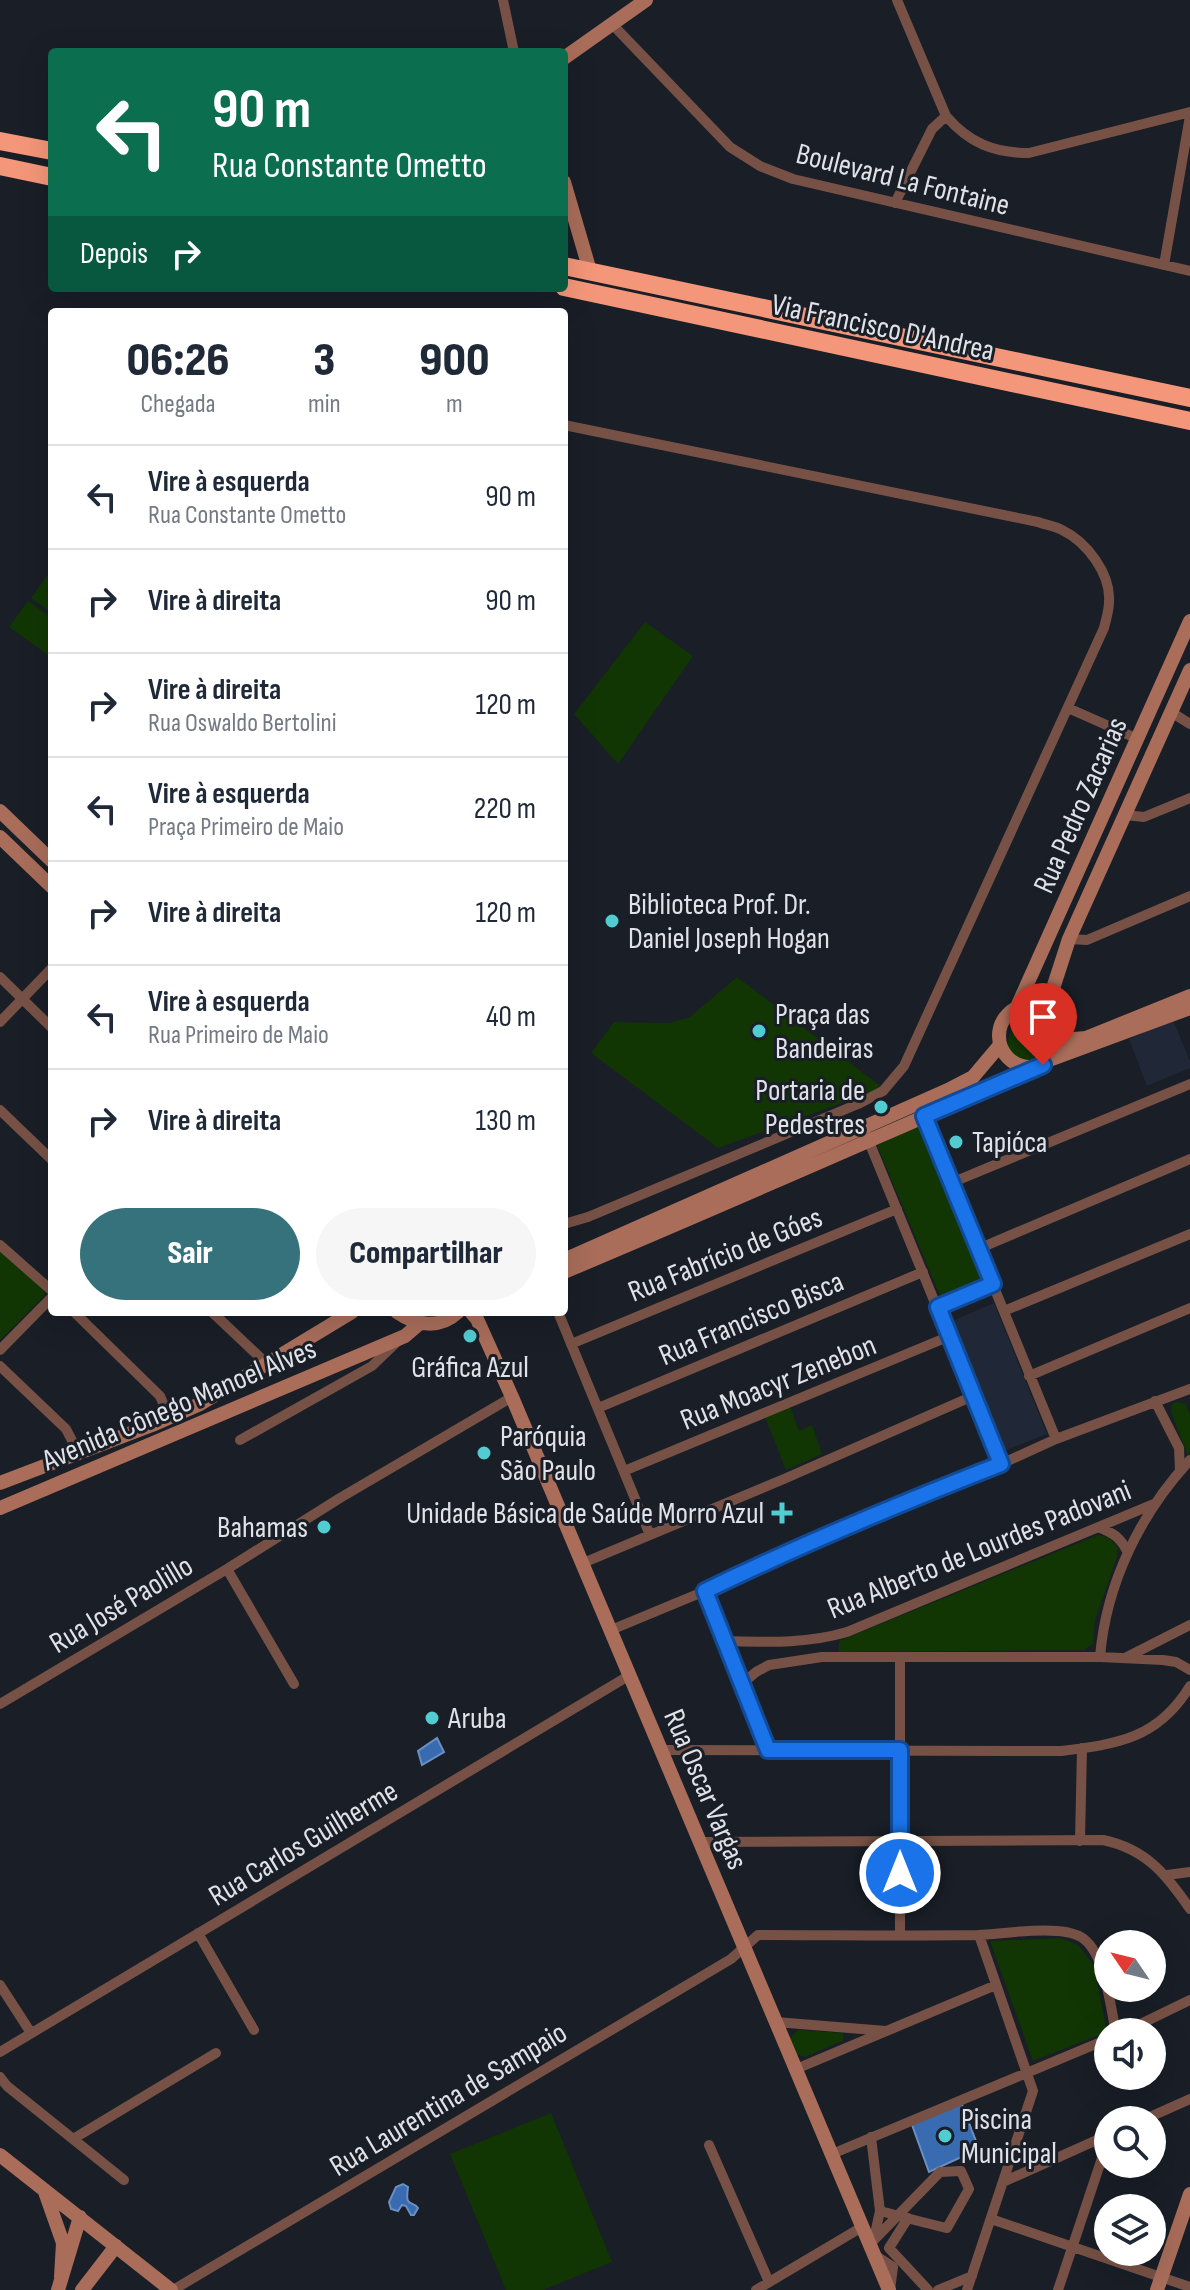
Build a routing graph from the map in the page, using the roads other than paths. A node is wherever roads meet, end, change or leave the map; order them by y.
1 (503, 0) edge
2 (646, 0) edge
3 (897, 0) edge
4 (612, 24) junction
5 (513, 48) edge
6 (568, 55) edge
7 (1190, 114) edge
8 (946, 116) junction
9 (0, 141) edge
10 (48, 150) edge
11 (0, 166) edge
12 (48, 176) edge
13 (568, 196) edge
14 (895, 203) junction
15 (1164, 265) junction
16 (568, 267) edge
17 (590, 271) junction
18 (1190, 271) edge
19 (568, 288) edge
20 (1190, 398) edge
21 (1190, 421) edge
22 (568, 426) edge
23 (1190, 621) edge
24 (1190, 670) edge
25 (1068, 708) junction
26 (1171, 712) junction
27 (1190, 724) edge
28 (1138, 739) junction
29 (1190, 798) edge
30 (0, 811) edge
31 (1125, 815) junction
32 (0, 837) edge
33 (48, 857) edge
34 (48, 883) edge
35 (1190, 896) edge
36 (1069, 939) junction
37 (48, 972) edge
38 (0, 977) edge
39 (1190, 996) edge
40 (22, 998) junction
41 (1190, 1008) edge
42 (1016, 1009) junction
43 (1046, 1010) junction
44 (0, 1022) edge
45 (48, 1024) edge
46 (1061, 1040) junction
47 (1000, 1045) junction
48 (1047, 1062) junction
49 (1190, 1084) edge
50 (948, 1090) junction
51 (0, 1110) edge
52 (924, 1116) junction
53 (866, 1133) junction
54 (48, 1156) edge
55 (1190, 1159) edge
56 (951, 1183) junction
57 (897, 1209) junction
58 (568, 1223) edge
59 (1190, 1234) edge
60 (0, 1245) edge
61 (978, 1249) junction
62 (568, 1258) edge
63 (568, 1270) edge
64 (923, 1272) junction
65 (993, 1284) junction
66 (48, 1290) edge
67 (48, 1298) edge
68 (938, 1307) junction
69 (1190, 1308) edge
70 (1004, 1311) junction
71 (78, 1316) edge
72 (216, 1316) edge
73 (344, 1316) edge
74 (404, 1316) edge
75 (452, 1316) edge
76 (474, 1316) edge
77 (560, 1316) edge
78 (419, 1324) junction
79 (405, 1336) junction
80 (950, 1336) junction
81 (571, 1344) junction
82 (0, 1350) edge
83 (268, 1365) junction
84 (0, 1366) edge
85 (1029, 1376) junction
86 (1189, 1392) edge
87 (973, 1396) junction
88 (512, 1397) junction
89 (1155, 1401) junction
90 (598, 1408) junction
91 (169, 1417) junction
92 (1056, 1439) junction
93 (240, 1440) dead end
94 (78, 1452) junction
95 (1190, 1460) edge
96 (1001, 1464) junction
97 (624, 1471) junction
98 (1180, 1471) junction
99 (0, 1483) edge
100 (1156, 1503) junction
101 (0, 1508) edge
102 (1098, 1527) junction
103 (650, 1535) junction
104 (1128, 1553) junction
105 (583, 1563) junction
106 (227, 1569) junction
107 (705, 1591) junction
108 (1190, 1625) edge
109 (611, 1630) junction
110 (819, 1640) junction
111 (725, 1641) junction
112 (822, 1657) junction
113 (900, 1657) junction
114 (1100, 1657) junction
115 (1125, 1658) junction
116 (1190, 1670) edge
117 (630, 1675) junction
118 (294, 1684) dead end
119 (742, 1684) junction
120 (1190, 1686) edge
121 (0, 1704) edge
122 (1082, 1748) junction
123 (661, 1750) junction
124 (768, 1750) junction
125 (900, 1750) junction
126 (900, 1841) junction
127 (1080, 1841) junction
128 (700, 1842) junction
129 (1190, 1872) edge
130 (1167, 1875) junction
131 (1190, 1909) edge
132 (198, 1933) junction
133 (900, 1935) junction
134 (979, 1935) junction
135 (745, 1947) junction
136 (0, 1985) edge
137 (996, 1985) junction
138 (1190, 2000) edge
139 (1113, 2018) edge
140 (1153, 2018) edge
141 (776, 2022) junction
142 (254, 2030) dead end
143 (888, 2031) junction
144 (31, 2033) junction
145 (1094, 2045) edge
146 (0, 2052) edge
147 (216, 2053) dead end
148 (796, 2069) junction
149 (1027, 2073) junction
150 (2, 2084) edge
151 (1190, 2099) edge
152 (1166, 2110) edge
153 (871, 2137) junction
154 (73, 2139) junction
155 (1094, 2143) edge
156 (709, 2145) dead end
157 (832, 2154) junction
158 (0, 2155) edge
159 (1095, 2178) edge
160 (124, 2180) dead end
161 (1003, 2182) junction
162 (45, 2191) junction
163 (1190, 2194) edge
164 (880, 2211) junction
165 (80, 2217) junction
166 (903, 2217) junction
167 (991, 2219) junction
168 (1190, 2224) edge
169 (862, 2227) junction
170 (116, 2246) junction
171 (1072, 2247) junction
172 (873, 2248) junction
173 (972, 2276) junction
174 (769, 2282) junction
175 (59, 2284) edge
176 (1164, 2284) edge
177 (1190, 2287) edge
178 (82, 2290) edge
179 (172, 2290) edge
180 (756, 2290) edge
181 (890, 2290) edge
182 (928, 2290) edge
183 (938, 2290) edge
184 (967, 2290) edge
185 (1058, 2290) edge

1 - 5 street
2 - 4 street
3 - 8 street
4 - 6 street
4 - 14 street, Boulevard La Fontaine
7 - 8 street
7 - 15 street
8 - 14 street
9 - 10 highway
11 - 12 highway
13 - 17 street
14 - 15 street, Boulevard La Fontaine
15 - 18 street, Boulevard La Fontaine
16 - 17 highway, Via Francisco D'Andrea
17 - 20 highway, Via Francisco D'Andrea
19 - 21 highway, Via Francisco D'Andrea
22 - 25 street
23 - 28 street, Rua Pedro Zacarias
24 - 26 street, Rua Pedro Zacarias
25 - 28 street
25 - 58 street
26 - 27 street
26 - 31 street, Rua Pedro Zacarias
28 - 42 street, Rua Pedro Zacarias
29 - 31 street
30 - 33 street
31 - 36 street, Rua Pedro Zacarias
32 - 34 street
35 - 36 street
36 - 43 street, Rua Pedro Zacarias
37 - 40 street
38 - 40 street
39 - 46 street
40 - 44 street
40 - 45 street
41 - 48 street
42 - 43 street
42 - 47 street
43 - 46 street
46 - 48 street
47 - 48 street
47 - 50 street
48 - 52 street
49 - 56 street
50 - 52 street
50 - 53 street
51 - 54 street
52 - 53 street
52 - 56 street
53 - 57 street
53 - 62 street
53 - 63 street
55 - 61 street
56 - 61 street
57 - 64 street
57 - 81 street, Rua Fabrício de Góes
59 - 70 street
60 - 66 street
61 - 65 street
64 - 68 street
64 - 90 street, Rua Francisco Bisca
65 - 68 street
65 - 70 street
67 - 82 street
68 - 80 street
69 - 85 street
70 - 85 street
71 - 91 street
72 - 83 street
73 - 83 street, Avenida Cônego Manoel Alves
74 - 78 street
75 - 78 street
76 - 88 street, Rua Oscar Vargas
77 - 81 street
78 - 79 street, Avenida Cônego Manoel Alves
79 - 93 street
79 - 101 street, Avenida Cônego Manoel Alves
80 - 87 street
80 - 97 street, Rua Moacyr Zenebon
81 - 90 street
83 - 91 street, Avenida Cônego Manoel Alves
84 - 94 street
85 - 92 street
86 - 89 street
87 - 96 street
87 - 103 street
88 - 105 street, Rua Oscar Vargas
88 - 106 street, Rua José Paolillo
89 - 92 street
89 - 98 street
90 - 97 street
91 - 94 street, Avenida Cônego Manoel Alves
92 - 96 street
94 - 99 street, Avenida Cônego Manoel Alves
95 - 98 street
96 - 107 street
97 - 103 street
98 - 100 street
100 - 102 street, Rua Alberto de Lourdes Padovani
100 - 104 street
102 - 104 street
102 - 110 street, Rua Alberto de Lourdes Padovani
103 - 105 street
104 - 114 street
105 - 109 street, Rua Oscar Vargas
106 - 118 street
106 - 121 street, Rua José Paolillo
107 - 109 street
107 - 111 street
108 - 115 street
109 - 117 street, Rua Oscar Vargas
110 - 111 street, Rua Alberto de Lourdes Padovani
110 - 112 street
111 - 119 street
112 - 113 street
112 - 119 street
113 - 114 street
113 - 125 street
114 - 115 street
115 - 116 street
117 - 123 street, Rua Oscar Vargas
117 - 132 street, Rua Carlos Guilherme
119 - 124 street
120 - 122 street
122 - 125 street
122 - 127 street
123 - 124 street
123 - 128 street, Rua Oscar Vargas
124 - 125 street
125 - 126 street
126 - 127 street
126 - 128 street
126 - 133 street
127 - 130 street
128 - 135 street, Rua Oscar Vargas
129 - 130 street
130 - 131 street
132 - 142 street
132 - 144 street, Rua Carlos Guilherme
133 - 134 street, Rua Laurentina de Sampaio
133 - 135 street, Rua Laurentina de Sampaio
134 - 137 street
134 - 139 street, Rua Laurentina de Sampaio
135 - 141 street, Rua Oscar Vargas
135 - 179 street, Rua Laurentina de Sampaio
136 - 144 street
137 - 143 street
137 - 149 street
138 - 140 street
141 - 143 street
141 - 148 street, Rua Oscar Vargas
143 - 148 street
144 - 146 street, Rua Carlos Guilherme
145 - 149 street
147 - 154 street
148 - 157 street, Rua Oscar Vargas
149 - 153 street
149 - 161 street
150 - 154 street
151 - 152 street
153 - 157 street
153 - 164 street
154 - 160 street
155 - 161 street
156 - 174 street
157 - 169 street, Rua Oscar Vargas
158 - 162 street
159 - 171 street
161 - 167 street
162 - 165 street
162 - 175 street
163 - 176 street
164 - 166 street
164 - 172 street
165 - 170 street
165 - 175 street
166 - 166 street
166 - 172 street
166 - 182 street
167 - 171 street
167 - 173 street
168 - 176 street
169 - 172 street, Rua Oscar Vargas
169 - 174 street
170 - 178 street
170 - 179 street
171 - 176 street
171 - 185 street
172 - 181 street, Rua Oscar Vargas
173 - 183 street
173 - 184 street
174 - 180 street
176 - 177 street

